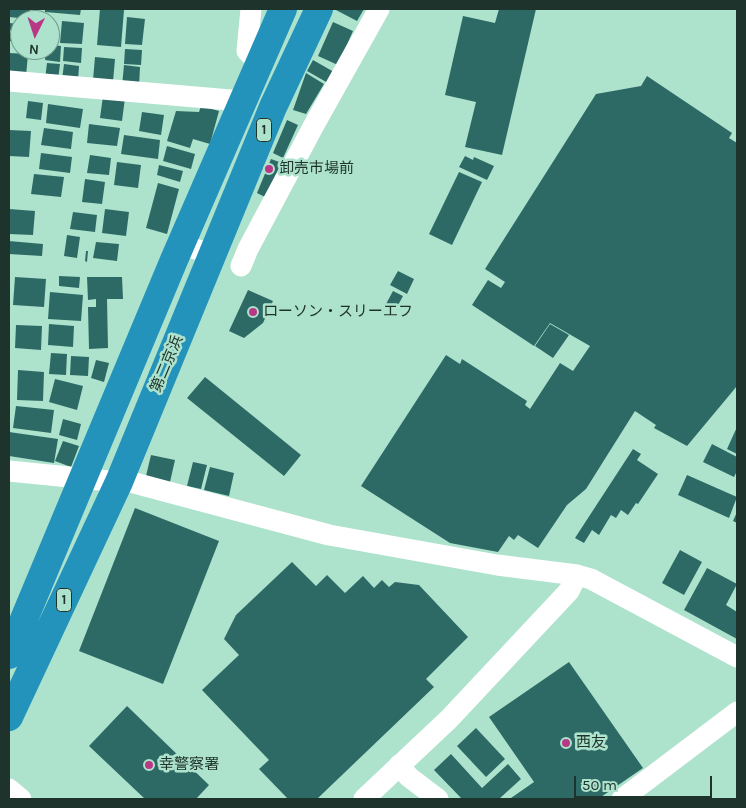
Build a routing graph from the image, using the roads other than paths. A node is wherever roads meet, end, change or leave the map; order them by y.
1 (250, 9) edge
2 (283, 9) edge
3 (320, 9) edge
4 (379, 9) edge
5 (259, 63) junction
6 (9, 81) edge
7 (242, 101) junction
8 (180, 245) junction
9 (213, 254) junction
10 (241, 266) dead end
11 (9, 471) edge
12 (83, 478) junction
13 (119, 482) junction
14 (577, 575) junction
15 (9, 655) edge
16 (737, 657) edge
17 (737, 712) edge
18 (9, 717) edge
19 (399, 765) junction
20 (9, 789) edge
21 (21, 799) edge
22 (364, 799) edge
23 (438, 799) edge
24 (622, 799) edge

1 - 5 street
2 - 5 highway, 1
3 - 9 highway, 第二京浜 / 1
4 - 10 street
5 - 7 highway, 1
6 - 7 street
7 - 8 highway, 1
8 - 9 street
8 - 12 highway, 1
9 - 13 highway, 第二京浜 / 1
11 - 12 street
12 - 13 street
12 - 15 highway, 1
13 - 14 street
13 - 18 highway, 第二京浜 / 1
14 - 16 street
14 - 19 street
17 - 24 street
19 - 22 street
19 - 23 street
20 - 21 street

